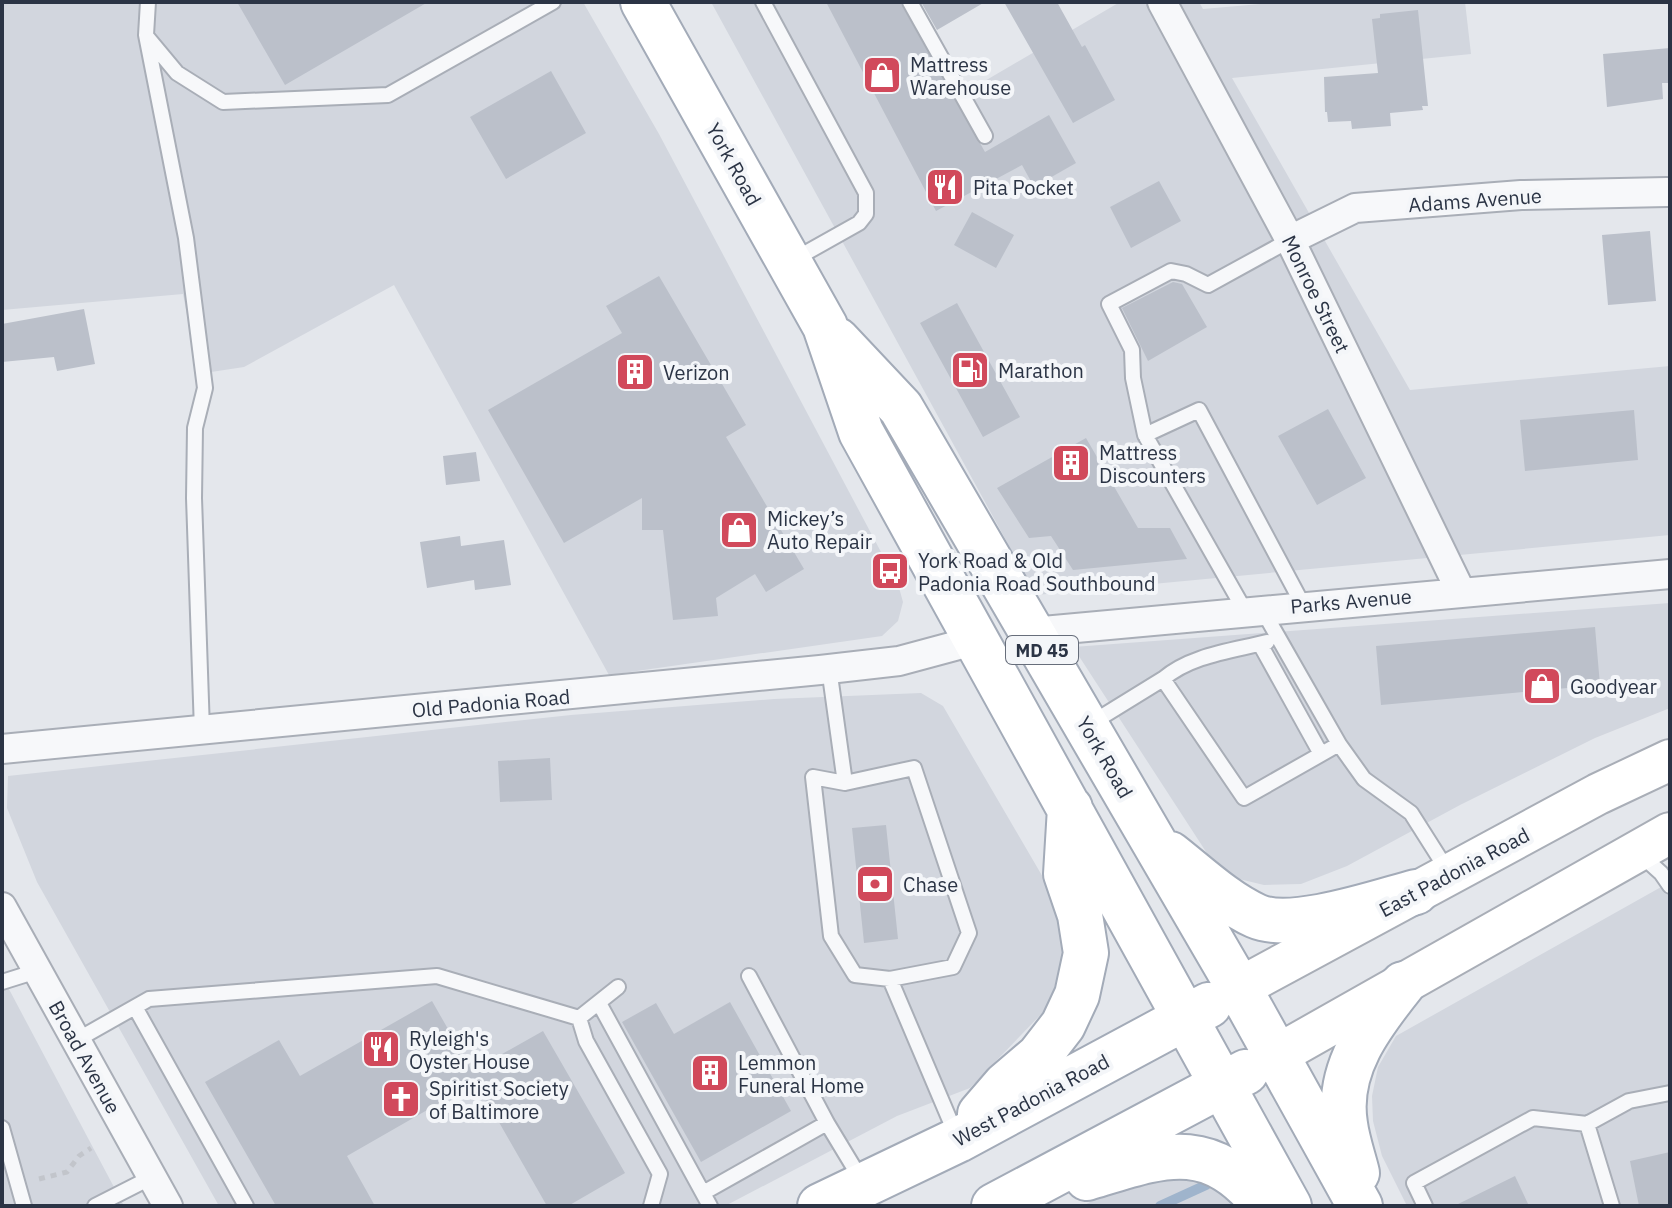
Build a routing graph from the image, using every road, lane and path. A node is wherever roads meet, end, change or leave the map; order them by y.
1 (148, 2) edge
2 (553, 2) edge
3 (643, 2) edge
4 (763, 2) edge
5 (910, 2) edge
6 (1162, 2) edge
7 (146, 35) junction
8 (985, 136) dead end
9 (1667, 192) dead end
10 (1290, 240) junction
11 (789, 262) junction
12 (825, 326) junction
13 (1145, 435) junction
14 (1670, 574) edge
15 (1461, 592) junction
16 (1303, 605) junction
17 (1254, 610) junction
18 (1032, 632) junction
19 (1279, 639) junction
20 (977, 640) junction
21 (1260, 644) junction
22 (829, 668) junction
23 (1163, 679) junction
24 (1086, 726) junction
25 (202, 730) junction
26 (1339, 744) junction
27 (2, 749) edge
28 (1321, 754) junction
29 (1670, 760) edge
30 (845, 783) junction
31 (1070, 808) junction
32 (1153, 840) junction
33 (1653, 842) edge
34 (1432, 883) junction
35 (1670, 886) edge
36 (2, 907) edge
37 (37, 971) junction
38 (749, 976) dead end
39 (890, 979) junction
40 (2, 982) edge
41 (1403, 984) junction
42 (618, 987) dead end
43 (1239, 988) junction
44 (599, 1003) junction
45 (135, 1007) junction
46 (579, 1018) junction
47 (1185, 1018) junction
48 (75, 1041) junction
49 (1277, 1055) junction
50 (1222, 1084) junction
51 (1670, 1093) edge
52 (827, 1123) junction
53 (1587, 1124) junction
54 (2, 1128) edge
55 (958, 1140) junction
56 (91, 1148) dead end
57 (152, 1177) junction
58 (17, 1180) junction
59 (865, 1185) junction
60 (707, 1199) edge
61 (997, 1204) edge
62 (24, 1206) edge
63 (95, 1206) edge
64 (168, 1206) edge
65 (246, 1206) edge
66 (651, 1206) edge
67 (820, 1206) edge
68 (1265, 1206) edge
69 (1289, 1206) edge
70 (1362, 1206) edge
71 (1425, 1206) edge
72 (1612, 1206) edge

1 - 7 lane
2 - 7 lane
3 - 11 main road, York Road / MD 45
4 - 11 lane
5 - 8 lane
6 - 10 street, Monroe Street
7 - 25 lane
9 - 10 street, Adams Avenue
10 - 13 lane
10 - 15 street, Monroe Street
11 - 12 main road, York Road / MD 45
12 - 18 main road, York Road / MD 45
12 - 20 main road, York Road / MD 45
13 - 16 lane
13 - 17 lane
14 - 15 street, Parks Avenue
15 - 16 street, Parks Avenue
16 - 17 street, Parks Avenue
17 - 18 street, Parks Avenue
17 - 19 lane
18 - 24 main road, York Road / MD 45
19 - 21 lane
19 - 26 lane
20 - 22 street, Old Padonia Road
20 - 31 main road, York Road / MD 45
21 - 23 lane
21 - 28 lane
22 - 25 street, Old Padonia Road
22 - 30 lane
23 - 24 lane
23 - 28 lane
24 - 32 main road, York Road / MD 45
25 - 27 street, Old Padonia Road
26 - 28 lane
26 - 34 lane
29 - 34 street, East Padonia Road
30 - 39 lane
30 - 39 lane
31 - 47 main road, York Road / MD 45
31 - 55 main road
32 - 34 main road
32 - 43 main road, York Road / MD 45
33 - 35 lane
33 - 41 street
34 - 43 street, East Padonia Road
36 - 37 street, Broad Avenue
37 - 40 lane
37 - 48 street, Broad Avenue
38 - 52 lane
39 - 55 lane
41 - 49 street
41 - 70 main road
42 - 44 lane
43 - 47 main road, West Padonia Road
43 - 49 main road, York Road / MD 45
44 - 46 lane
44 - 60 lane
45 - 46 lane
45 - 48 lane
45 - 65 lane
46 - 66 lane
47 - 50 main road, York Road / MD 45
47 - 55 main road, West Padonia Road
48 - 57 street, Broad Avenue
49 - 50 main road
49 - 70 main road, York Road / MD 45
50 - 61 main road
50 - 69 main road, York Road / MD 45
51 - 53 lane
52 - 59 lane
52 - 60 lane
53 - 71 lane
53 - 72 lane
54 - 58 lane
55 - 59 main road, West Padonia Road
56 - 58 path
57 - 63 lane
57 - 64 street, Broad Avenue
58 - 62 lane
59 - 67 main road, West Padonia Road
61 - 68 main road

